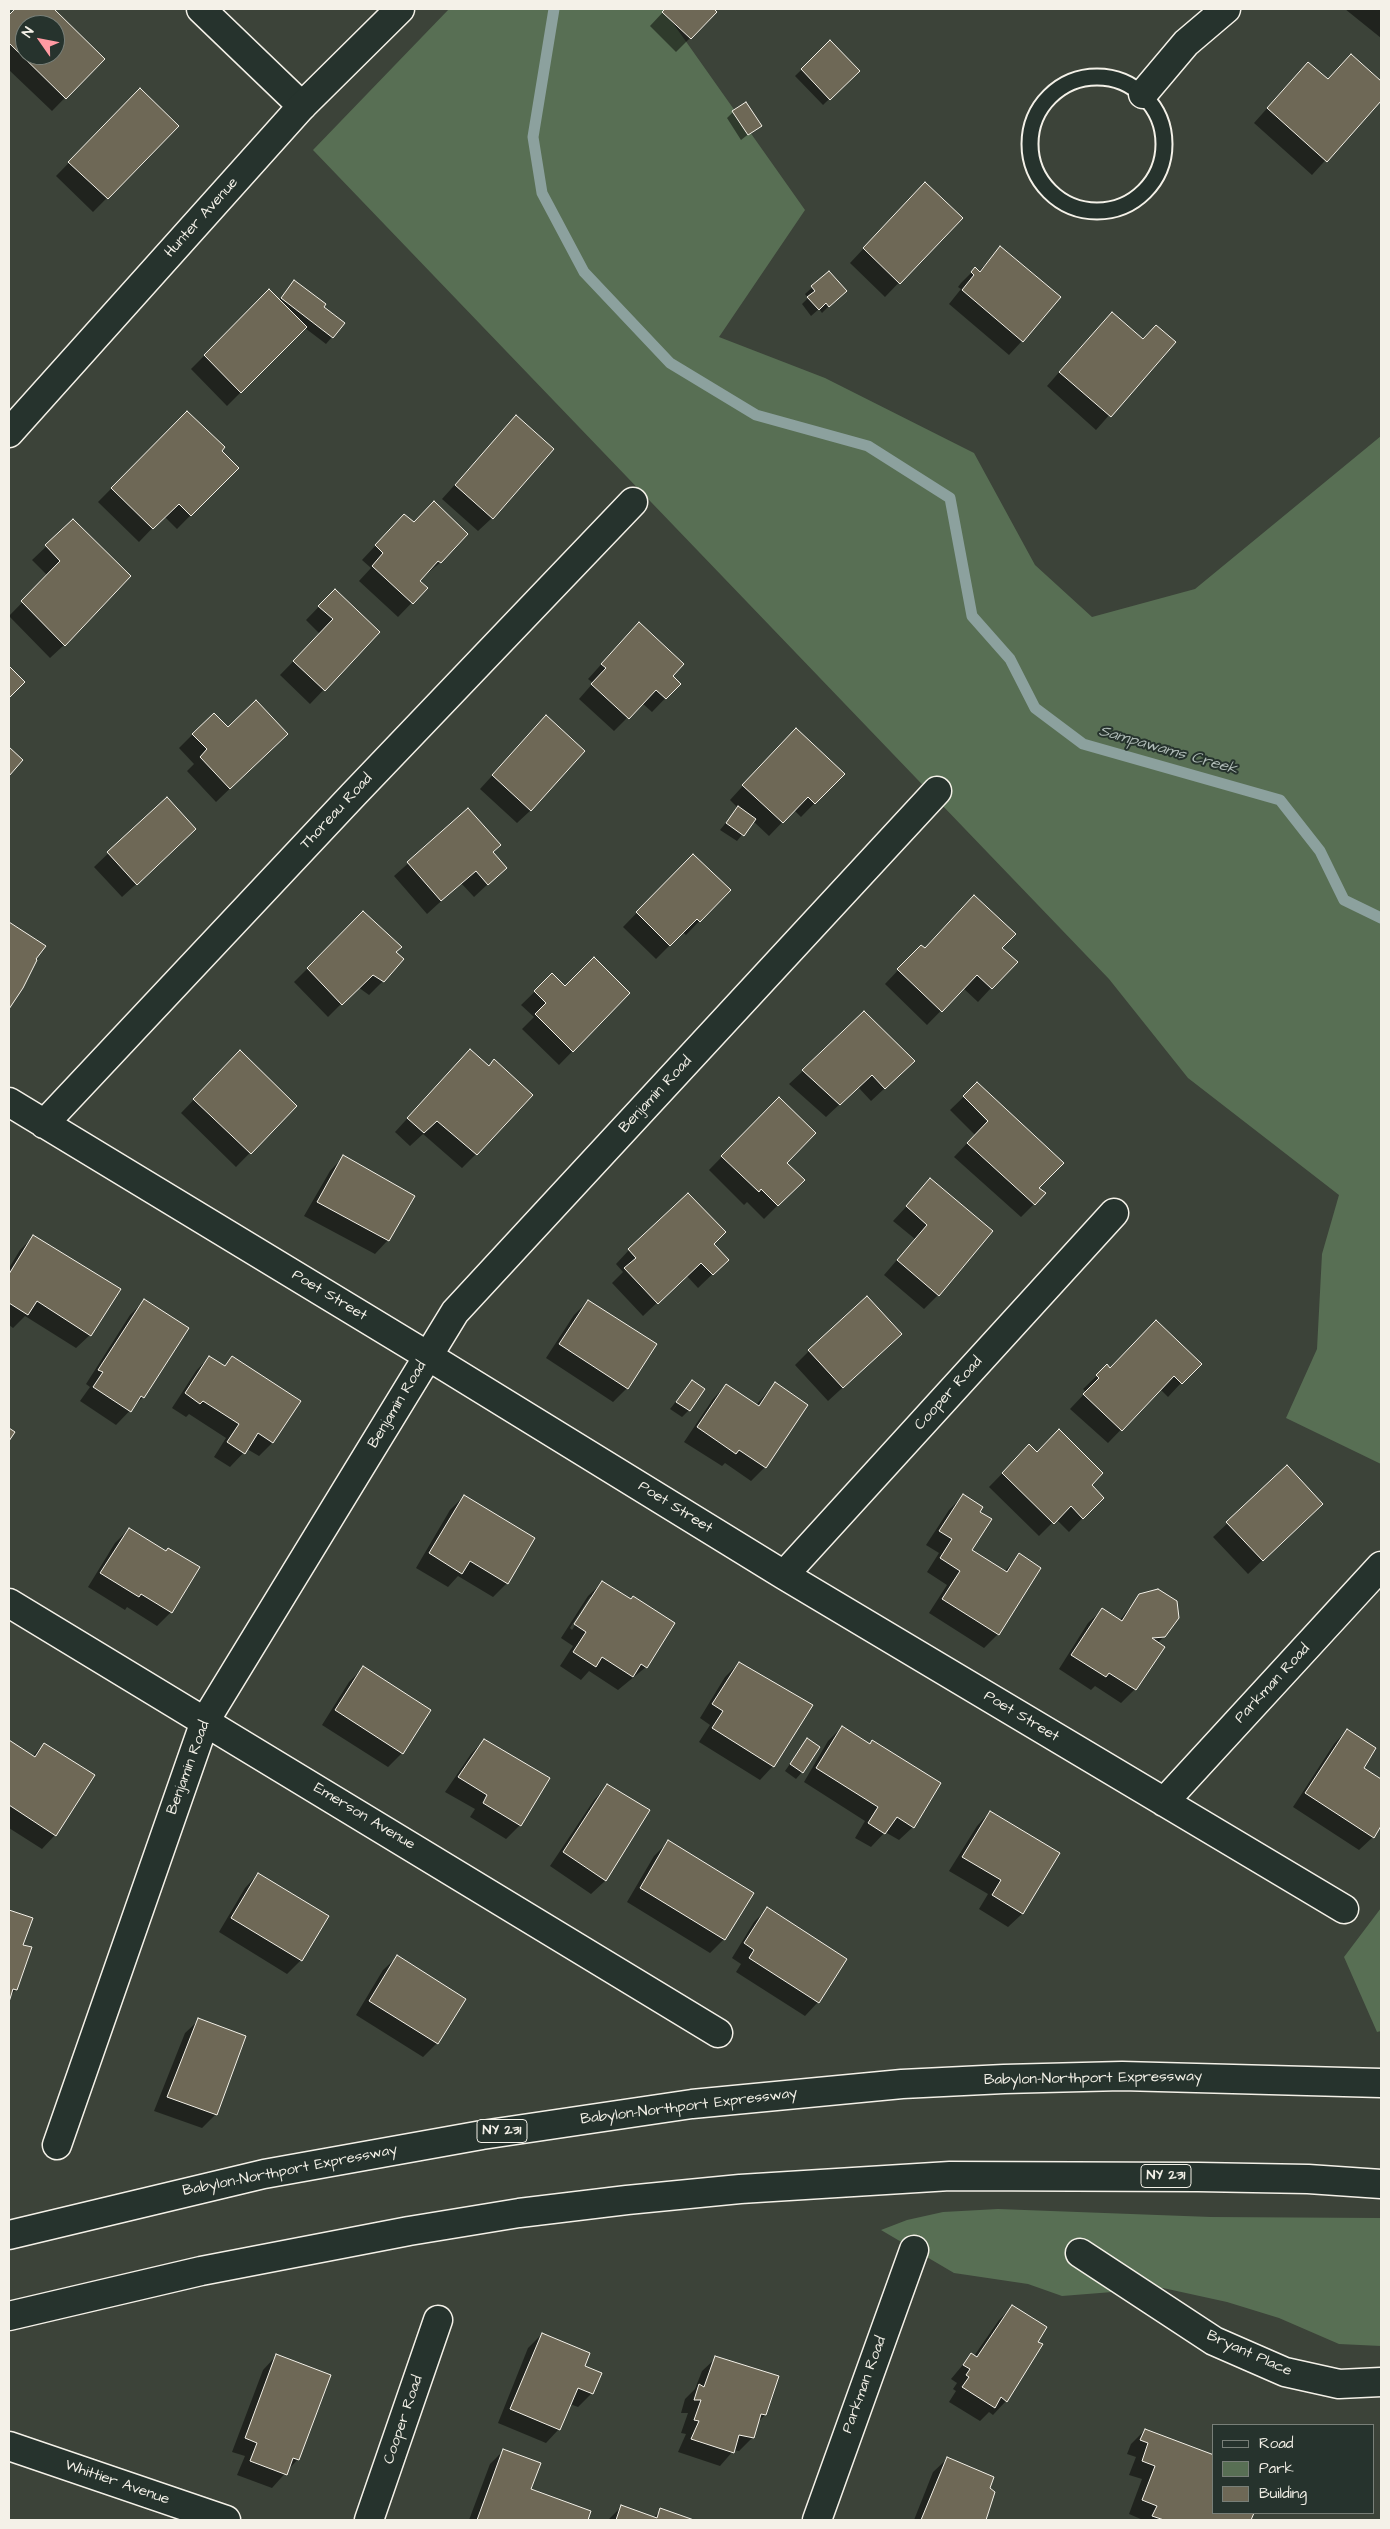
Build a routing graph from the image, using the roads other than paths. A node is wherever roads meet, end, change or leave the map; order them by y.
1 (201, 9) edge
2 (400, 9) edge
3 (1226, 9) edge
4 (1143, 94) junction
5 (302, 106) junction
6 (9, 433) edge
7 (633, 502) dead end
8 (937, 792) dead end
9 (9, 1102) edge
10 (44, 1124) junction
11 (1114, 1213) dead end
12 (428, 1356) junction
13 (1381, 1566) edge
14 (784, 1575) junction
15 (9, 1603) edge
16 (205, 1720) junction
17 (1164, 1802) junction
18 (1344, 1909) dead end
19 (718, 2033) dead end
20 (1381, 2083) edge
21 (57, 2145) dead end
22 (1381, 2184) edge
23 (9, 2235) edge
24 (914, 2250) dead end
25 (1080, 2253) dead end
26 (9, 2316) edge
27 (438, 2320) dead end
28 (1381, 2382) edge
29 (9, 2446) edge
30 (226, 2520) edge
31 (369, 2520) edge
32 (816, 2520) edge

1 - 5 street
2 - 5 street, Hunter Avenue
3 - 4 street
4 - 4 lane
5 - 6 street, Hunter Avenue
7 - 10 street, Thoreau Road
8 - 12 street, Benjamin Road
9 - 10 street, Poet Street
10 - 12 street, Poet Street
11 - 14 street, Cooper Road
12 - 14 street, Poet Street
12 - 16 street, Benjamin Road
13 - 17 street, Parkman Road
14 - 17 street, Poet Street
15 - 16 street, Emerson Avenue
16 - 19 street, Emerson Avenue
16 - 21 street, Benjamin Road
17 - 18 street, Poet Street
20 - 23 street, Babylon-Northport Expressway / NY 231
22 - 26 street, NY 231
24 - 32 street, Parkman Road
25 - 28 street, Bryant Place
27 - 31 street, Cooper Road
29 - 30 street, Whittier Avenue

